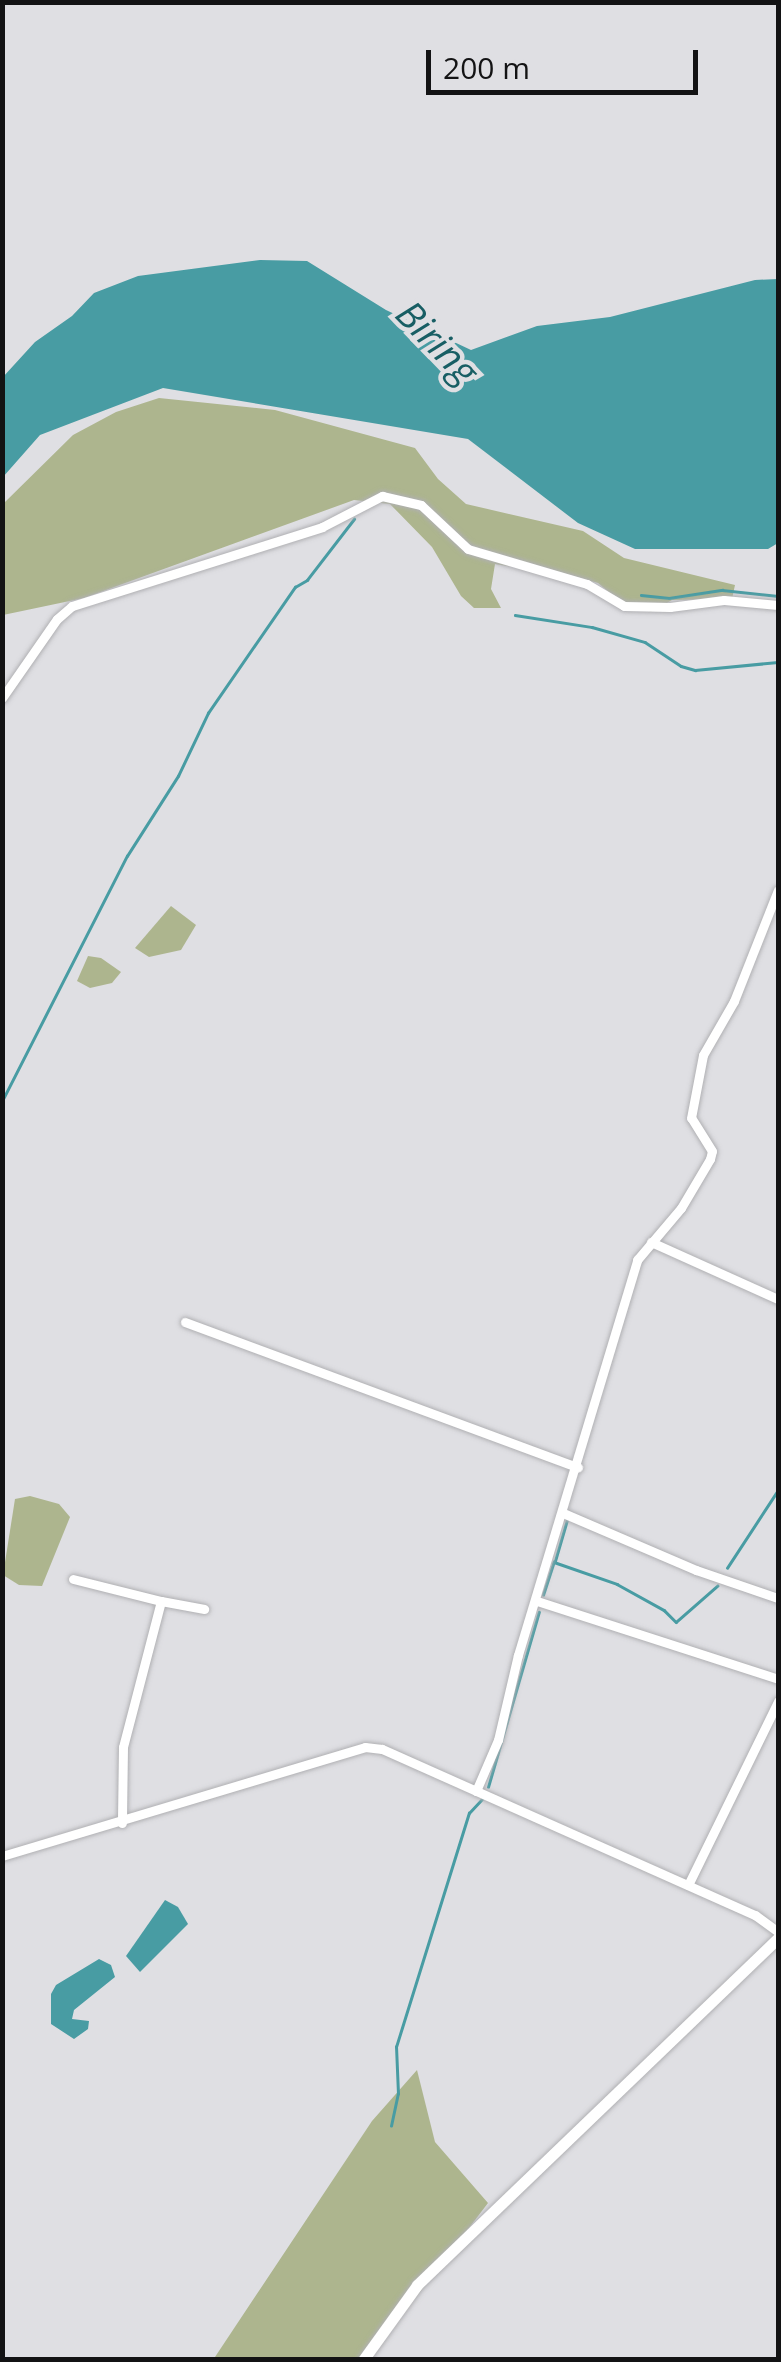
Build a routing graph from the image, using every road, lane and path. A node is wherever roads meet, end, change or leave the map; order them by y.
1 (778, 605) edge
2 (2, 698) edge
3 (778, 890) edge
4 (651, 1242) junction
5 (778, 1299) edge
6 (184, 1322) dead end
7 (578, 1466) junction
8 (564, 1514) junction
9 (74, 1579) dead end
10 (778, 1598) edge
11 (161, 1601) junction
12 (536, 1601) junction
13 (204, 1608) dead end
14 (778, 1679) edge
15 (778, 1701) edge
16 (476, 1791) junction
17 (122, 1822) junction
18 (2, 1856) edge
19 (688, 1885) junction
20 (778, 1935) edge
21 (362, 2360) edge

1 - 2 street
3 - 4 street
4 - 5 street
4 - 7 street
6 - 7 street
7 - 8 street
8 - 10 street
8 - 12 street
9 - 11 street
11 - 13 street
11 - 17 street
12 - 14 street
12 - 16 street
15 - 19 street
16 - 17 street
16 - 19 street
17 - 18 street
19 - 20 street
20 - 21 street

